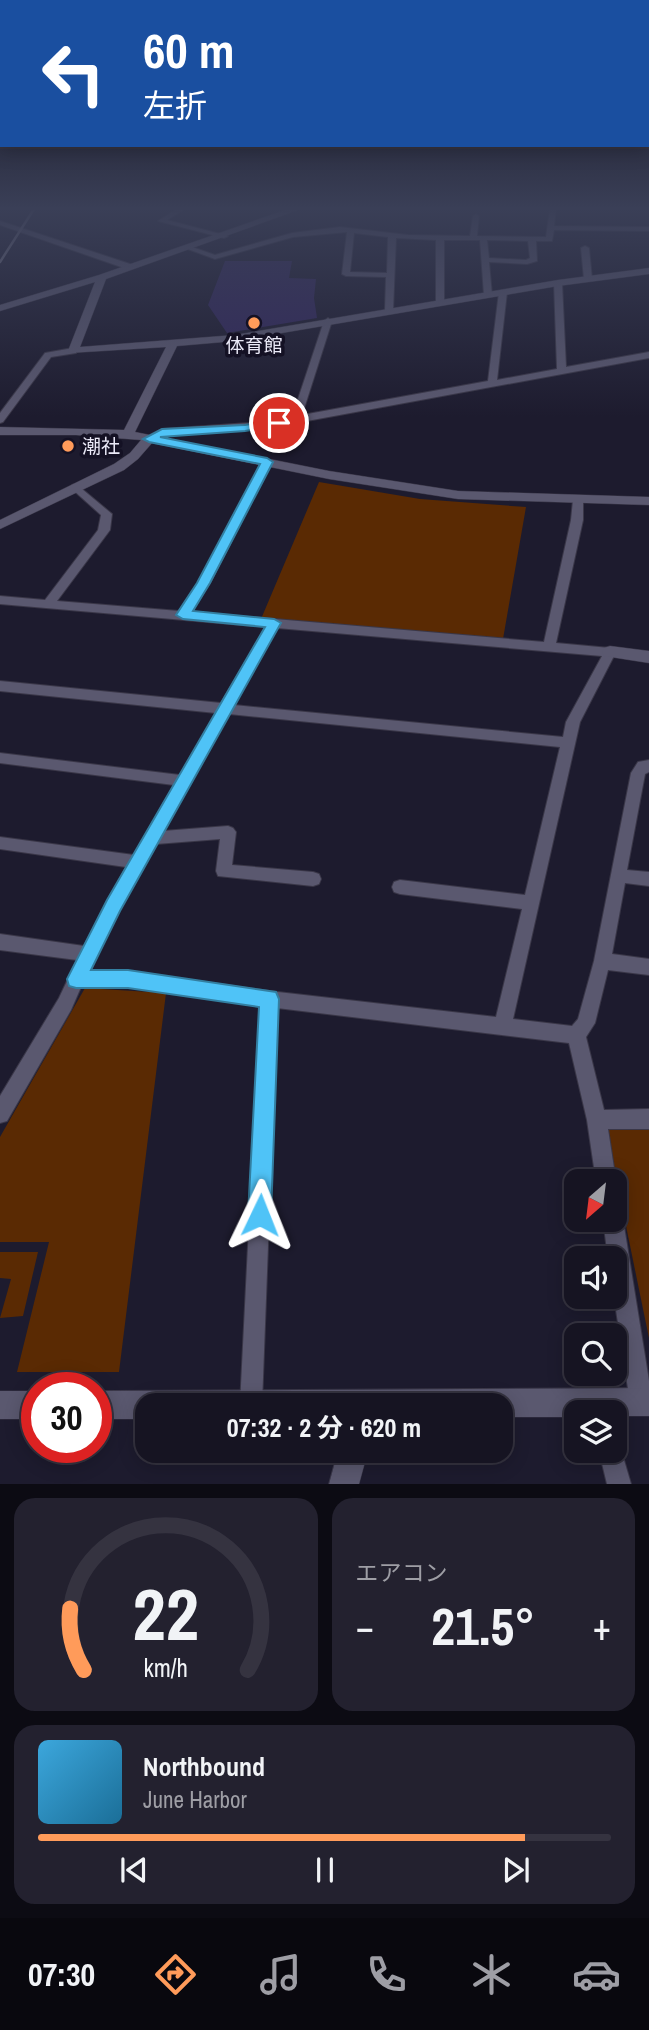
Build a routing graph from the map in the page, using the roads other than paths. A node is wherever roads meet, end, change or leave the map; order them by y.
1 (98, 278) edge
2 (102, 278) edge
3 (391, 278) edge
4 (440, 278) edge
5 (487, 278) edge
6 (594, 278) edge
7 (588, 279) joint
8 (558, 283) junction
9 (503, 292) junction
10 (488, 295) junction
11 (440, 303) junction
12 (0, 308) edge
13 (389, 311) junction
14 (328, 321) junction
15 (173, 344) junction
16 (73, 351) junction
17 (649, 355) edge
18 (562, 372) junction
19 (492, 384) junction
20 (0, 419) edge
21 (296, 420) junction
22 (0, 431) edge
23 (128, 434) junction
24 (149, 439) junction
25 (267, 462) junction
26 (76, 487) junction
27 (578, 500) junction
28 (649, 501) edge
29 (0, 525) edge
30 (0, 600) edge
31 (49, 603) junction
32 (183, 615) junction
33 (274, 623) junction
34 (549, 647) junction
35 (610, 652) junction
36 (649, 657) edge
37 (0, 686) edge
38 (226, 710) junction
39 (568, 743) junction
40 (0, 758) edge
41 (649, 766) edge
42 (185, 781) junction
43 (153, 838) junction
44 (0, 844) edge
45 (139, 862) junction
46 (617, 876) junction
47 (313, 879) dead end
48 (649, 879) edge
49 (400, 887) dead end
50 (530, 903) junction
51 (0, 942) edge
52 (89, 954) junction
53 (602, 961) junction
54 (649, 967) edge
55 (76, 979) junction
56 (269, 999) junction
57 (503, 1026) junction
58 (576, 1035) junction
59 (0, 1114) edge
60 (649, 1119) edge
61 (597, 1120) junction
62 (605, 1169) edge
63 (614, 1232) edge
64 (251, 1393) edge
65 (645, 1402) edge
66 (627, 1404) edge
67 (0, 1405) edge
68 (21, 1405) edge
69 (112, 1405) edge
70 (135, 1405) edge
71 (513, 1406) edge
72 (564, 1407) edge
73 (350, 1463) edge
74 (614, 1463) edge
75 (344, 1484) edge
76 (619, 1484) edge

1 - 12 street
2 - 16 street
3 - 13 street
4 - 11 street
5 - 10 street
6 - 7 street
7 - 8 street
8 - 9 street
8 - 18 street
9 - 10 street
9 - 19 street
10 - 11 street
11 - 13 street
13 - 14 street
14 - 15 street
14 - 21 street
15 - 16 street
15 - 23 street
16 - 20 street
17 - 18 street
18 - 19 street
19 - 21 street
21 - 24 street
22 - 23 street
23 - 24 street
24 - 25 street
24 - 26 street
25 - 27 street
25 - 32 street
26 - 29 street
26 - 31 street
27 - 28 street
27 - 34 street
30 - 31 street
31 - 32 street
32 - 33 street
33 - 34 street
33 - 38 street
34 - 35 street
35 - 36 street
35 - 39 street
37 - 38 street
38 - 39 street
38 - 42 street
39 - 50 street
40 - 42 street
41 - 46 street
42 - 43 street
43 - 45 street
43 - 47 street
44 - 45 street
45 - 52 street
46 - 48 street
46 - 53 street
49 - 50 street
50 - 57 street
51 - 52 street
52 - 55 street
53 - 54 street
53 - 58 street
55 - 56 street
55 - 59 street
56 - 57 street
56 - 64 street
57 - 58 street
58 - 61 street
60 - 61 street
61 - 62 street
63 - 65 street
65 - 66 street
67 - 68 street
69 - 70 street
71 - 72 street
73 - 75 street
74 - 76 street

